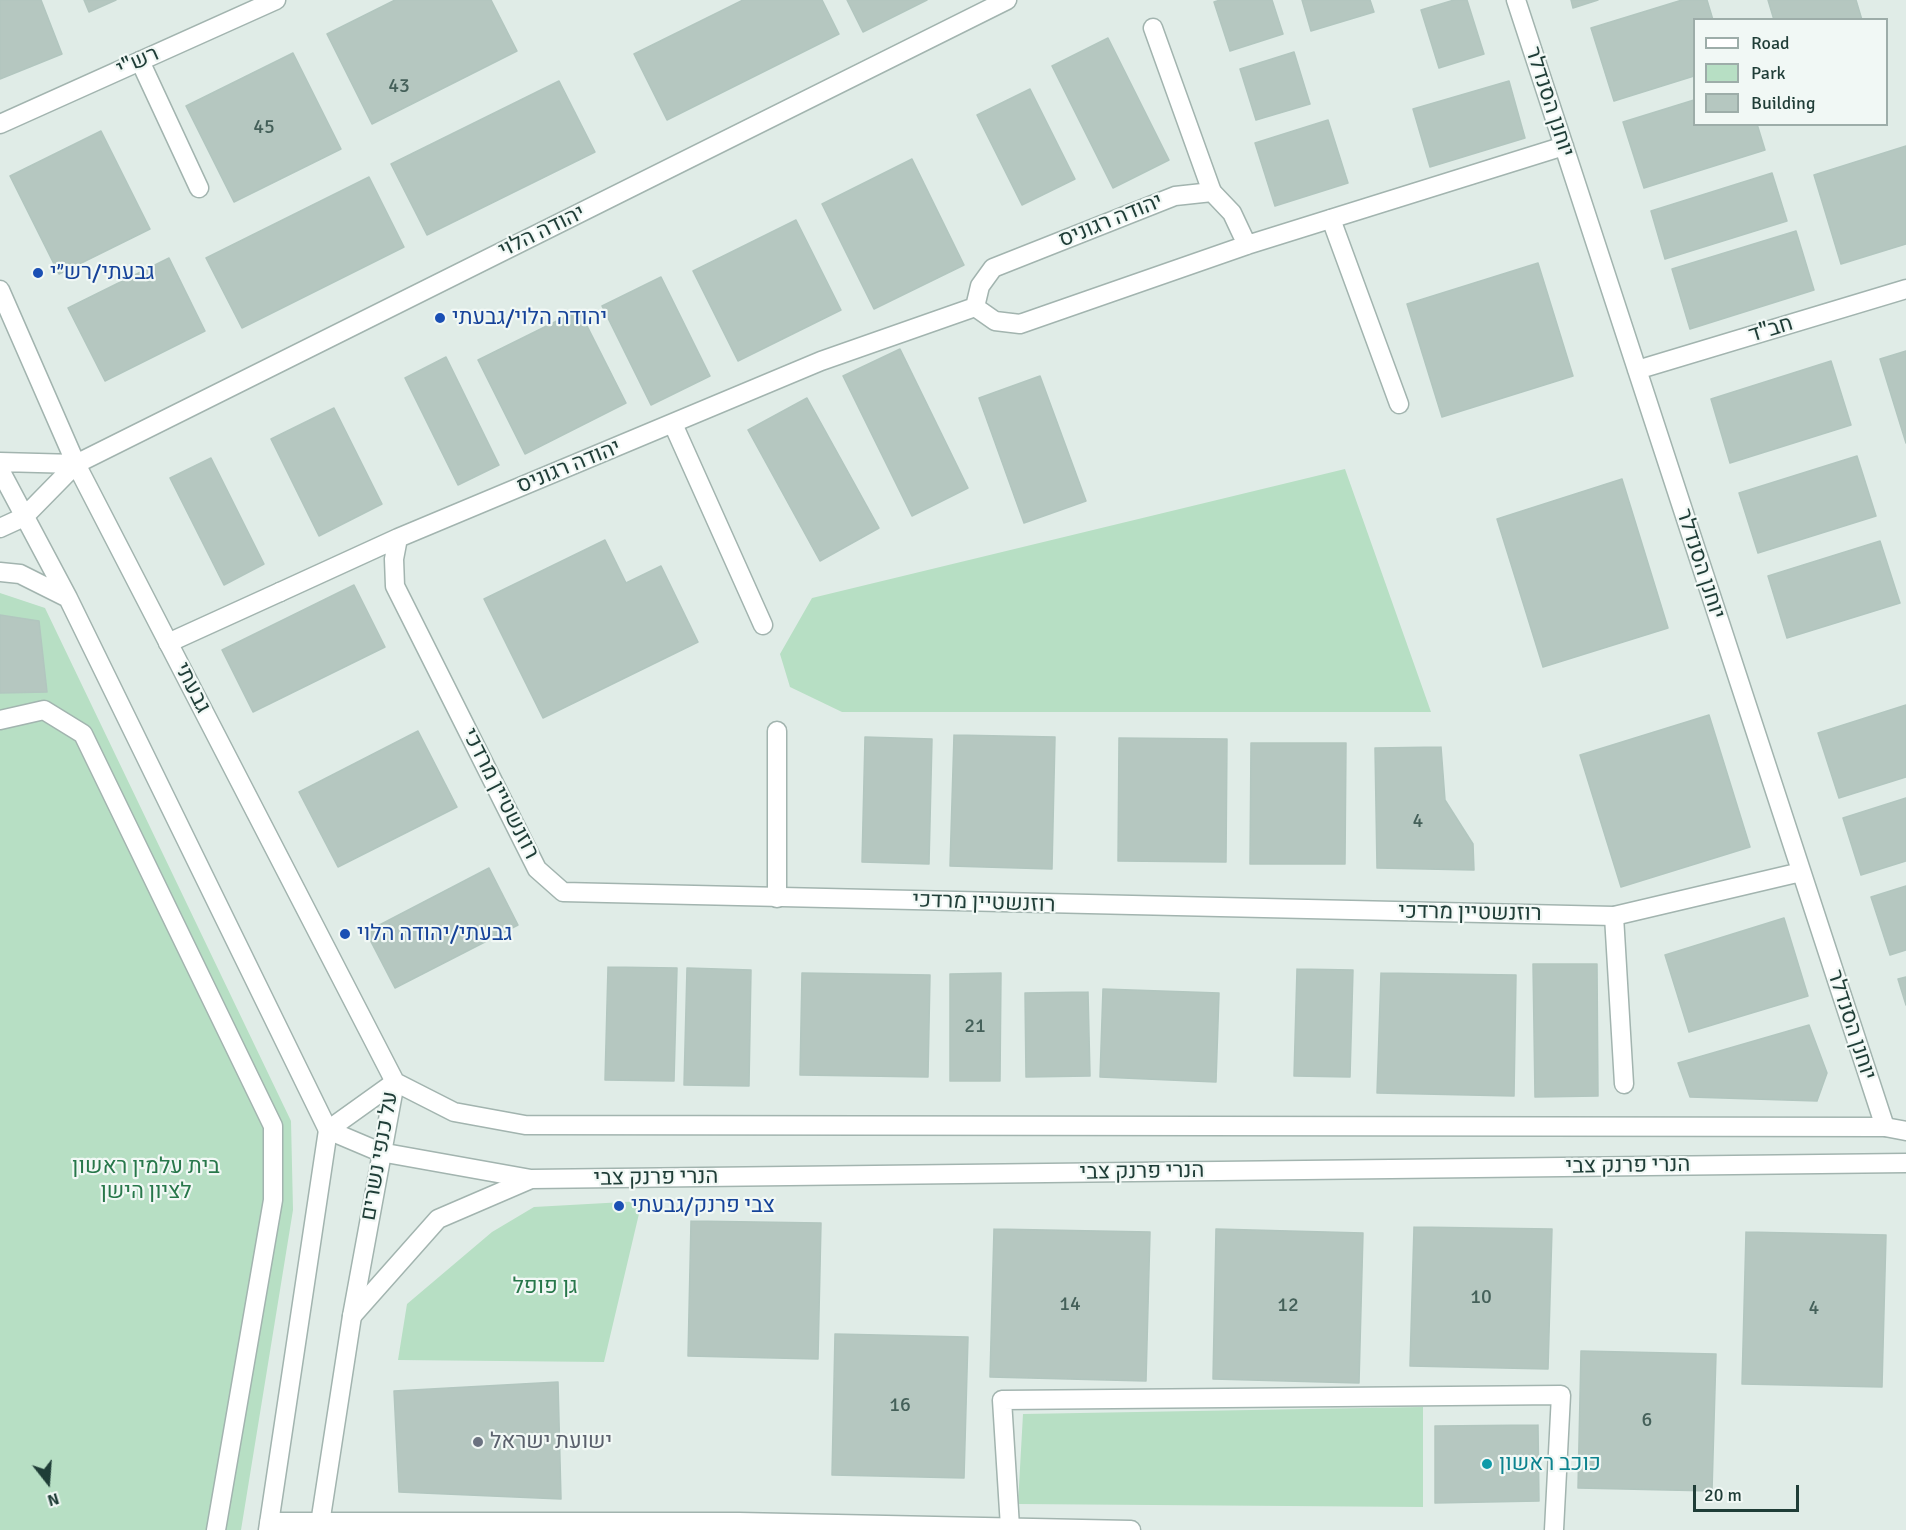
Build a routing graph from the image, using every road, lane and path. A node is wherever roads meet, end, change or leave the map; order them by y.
1 (276, 0) edge
2 (1007, 0) edge
3 (1516, 0) edge
4 (1153, 28) dead end
5 (140, 61) junction
6 (0, 124) edge
7 (1564, 147) junction
8 (199, 188) dead end
9 (1212, 192) junction
10 (1331, 219) junction
11 (1247, 245) junction
12 (1906, 289) edge
13 (0, 290) edge
14 (975, 307) junction
15 (1637, 370) junction
16 (1400, 404) dead end
17 (674, 424) junction
18 (0, 462) edge
19 (75, 464) junction
20 (0, 470) edge
21 (24, 516) junction
22 (0, 528) edge
23 (398, 538) junction
24 (0, 572) edge
25 (68, 598) junction
26 (764, 625) dead end
27 (168, 643) junction
28 (0, 720) edge
29 (777, 731) dead end
30 (1801, 872) junction
31 (777, 898) junction
32 (1614, 916) junction
33 (395, 1082) junction
34 (1624, 1084) dead end
35 (1885, 1127) junction
36 (328, 1130) junction
37 (1906, 1131) edge
38 (380, 1152) junction
39 (1906, 1163) edge
40 (531, 1179) junction
41 (352, 1316) junction
42 (268, 1526) edge
43 (320, 1526) edge
44 (739, 1526) edge
45 (1010, 1527) junction
46 (216, 1530) edge
47 (1131, 1530) edge
48 (1554, 1530) edge

1 - 5 street, רש"י
2 - 19 street, יהודה הלוי
3 - 7 street, יוחנן הסנדלר
4 - 9 street
5 - 6 street, רש"י
5 - 8 street
7 - 10 street
7 - 15 street, יוחנן הסנדלר
9 - 11 street
9 - 14 street, יהודה רגוניס
10 - 11 street
10 - 16 street
11 - 14 street
12 - 15 street, חב"ד
13 - 19 street, גבעתי
14 - 17 street, יהודה רגוניס
15 - 30 street, יוחנן הסנדלר
17 - 23 street, יהודה רגוניס
17 - 26 street
18 - 19 street
19 - 21 street
19 - 27 street, גבעתי
20 - 21 street
21 - 22 street
21 - 25 street
23 - 27 street, יהודה רגוניס
23 - 31 street, רוזנשטיין מרדכי
24 - 25 street
25 - 36 street
27 - 33 street, גבעתי
28 - 46 street
29 - 31 street
30 - 32 street, רוזנשטיין מרדכי
30 - 35 street, יוחנן הסנדלר
31 - 32 street, רוזנשטיין מרדכי
32 - 34 street
33 - 35 street, הנרי פרנק צבי
33 - 36 street, על כנפי נשרים
33 - 38 street, על כנפי נשרים
35 - 37 street, הנרי פרנק צבי
36 - 38 street
36 - 42 street
38 - 40 street, הנרי פרנק צבי
38 - 41 street, על כנפי נשרים
39 - 40 street, הנרי פרנק צבי
40 - 41 street
41 - 43 street, על כנפי נשרים
42 - 43 street
43 - 44 street
44 - 45 street
45 - 47 street
45 - 48 street

